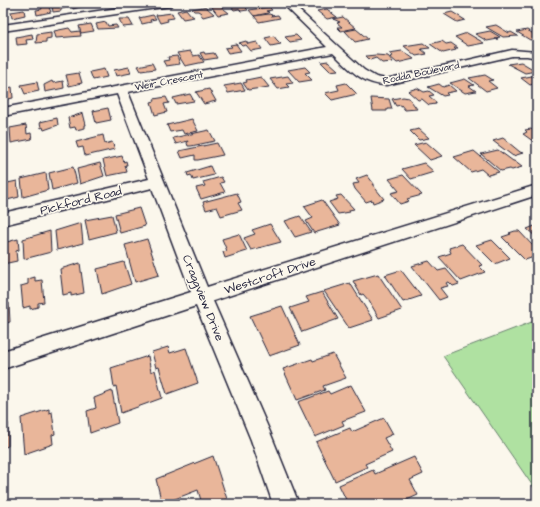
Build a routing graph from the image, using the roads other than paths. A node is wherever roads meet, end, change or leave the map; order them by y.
1 (170, 3) edge
2 (286, 3) edge
3 (3, 28) edge
4 (335, 49) junction
5 (537, 55) edge
6 (121, 90) junction
7 (3, 112) edge
8 (158, 182) junction
9 (537, 190) edge
10 (3, 219) edge
11 (202, 297) junction
12 (3, 360) edge
13 (286, 504) edge

1 - 3 street
2 - 4 street, Rodda Boulevard
4 - 5 street, Rodda Boulevard
4 - 6 street, Weir Crescent
6 - 7 street, Weir Crescent
6 - 8 street, Craggview Drive
8 - 10 street, Pickford Road
8 - 11 street, Craggview Drive
9 - 11 street, Westcroft Drive
11 - 12 street, Westcroft Drive
11 - 13 street, Craggview Drive

